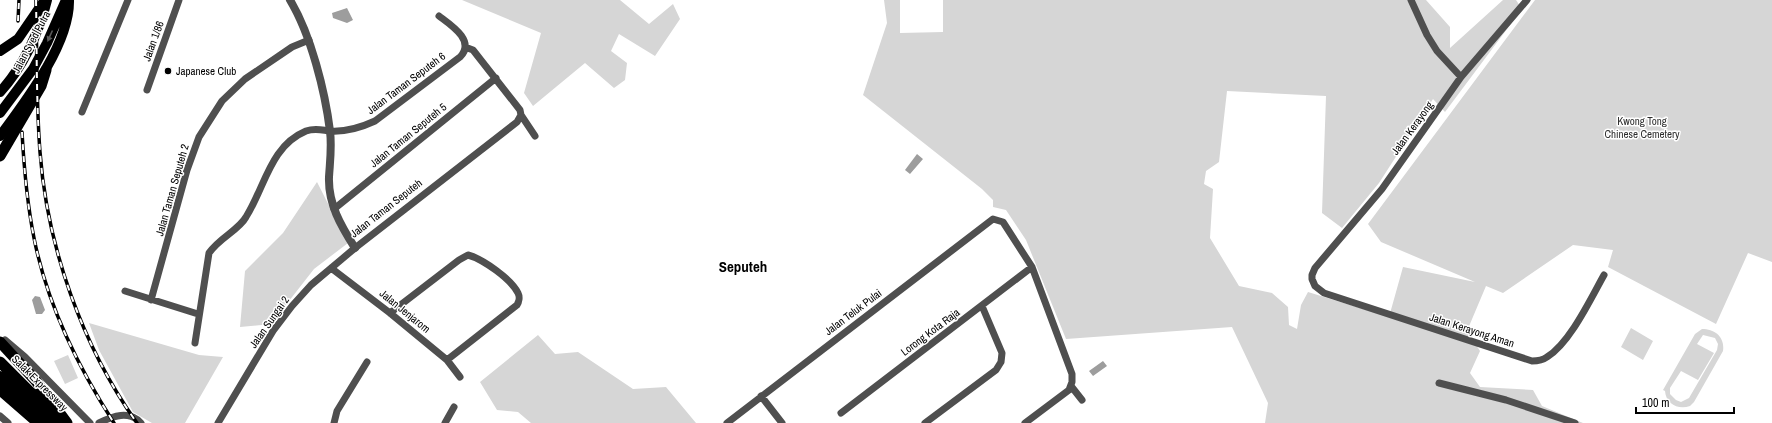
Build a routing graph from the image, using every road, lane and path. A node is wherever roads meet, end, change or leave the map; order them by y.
1 (46, 0) edge
2 (66, 0) edge
3 (69, 0) edge
4 (128, 0) edge
5 (179, 0) edge
6 (290, 0) edge
7 (1411, 0) edge
8 (1526, 0) edge
9 (440, 16) dead end
10 (309, 40) junction
11 (465, 47) junction
12 (0, 51) edge
13 (46, 70) junction
14 (1461, 77) junction
15 (496, 78) junction
16 (147, 90) dead end
17 (0, 92) edge
18 (0, 112) edge
19 (82, 112) dead end
20 (521, 115) junction
21 (330, 131) junction
22 (0, 136) edge
23 (535, 136) dead end
24 (0, 156) edge
25 (334, 209) junction
26 (355, 248) junction
27 (1032, 267) junction
28 (331, 268) junction
29 (1315, 268) joint
30 (1604, 275) dead end
31 (125, 291) dead end
32 (152, 300) junction
33 (982, 306) junction
34 (390, 313) junction
35 (198, 314) junction
36 (1, 343) edge
37 (195, 343) dead end
38 (447, 360) junction
39 (0, 362) edge
40 (367, 362) dead end
41 (0, 377) edge
42 (460, 377) dead end
43 (1439, 383) dead end
44 (1071, 386) junction
45 (0, 389) edge
46 (0, 392) edge
47 (761, 396) junction
48 (1082, 400) dead end
49 (454, 407) dead end
50 (841, 413) dead end
51 (0, 416) edge
52 (119, 416) junction
53 (8, 423) edge
54 (32, 423) edge
55 (40, 423) edge
56 (51, 423) edge
57 (61, 423) edge
58 (67, 423) edge
59 (90, 423) edge
60 (99, 423) edge
61 (124, 423) edge
62 (141, 423) edge
63 (219, 423) edge
64 (334, 423) edge
65 (445, 423) edge
66 (727, 423) edge
67 (782, 423) edge
68 (925, 423) edge
69 (1025, 423) edge
70 (1575, 423) edge

1 - 12 main road
1 - 17 main road, Jalan Syed Putra
2 -> 18 main road, Jalan Syed Putra
3 - 13 main road
4 - 19 street
5 - 16 street, Jalan 1/86
6 - 10 street, Jalan Taman Seputeh
7 - 14 street
8 - 14 street, Jalan Kerayong
9 - 11 street
10 - 21 street, Jalan Taman Seputeh
10 - 32 street, Jalan Taman Seputeh 2
11 - 15 street
11 - 21 street, Jalan Taman Seputeh 6
13 - 22 main road
13 - 24 highway
14 - 29 street, Jalan Kerayong
15 - 20 street
15 - 25 street, Jalan Taman Seputeh 5
20 - 23 street
20 - 26 street, Jalan Taman Seputeh
21 - 25 street, Jalan Taman Seputeh
21 - 35 street, Jalan Taman Seputeh 6
25 - 26 street, Jalan Taman Seputeh
26 - 28 street, Jalan Sungai 2
27 - 33 street, Lorong Kota Raja
27 - 44 street
27 - 47 street, Jalan Teluk Pulai
28 - 34 street, Jalan Jenjarom
28 - 63 street, Jalan Sungai 2
29 - 30 street, Jalan Kerayong Aman
31 - 32 street
32 - 35 street
33 - 50 street, Lorong Kota Raja
33 - 68 street
34 - 38 street, Jalan Jenjarom
34 - 38 street
35 - 37 street, Jalan Taman Seputeh 6
36 - 58 highway
36 - 59 street
38 - 42 street, Jalan Jenjarom
39 - 57 highway, Salak Expressway
40 - 64 street
41 - 55 highway
41 - 56 highway
43 - 70 street
44 - 48 street
44 - 69 street
45 - 55 highway
46 - 54 highway
47 - 66 street, Jalan Teluk Pulai
47 - 67 street
49 - 65 street
51 - 53 street
52 - 60 street
52 - 61 street
52 - 62 street

